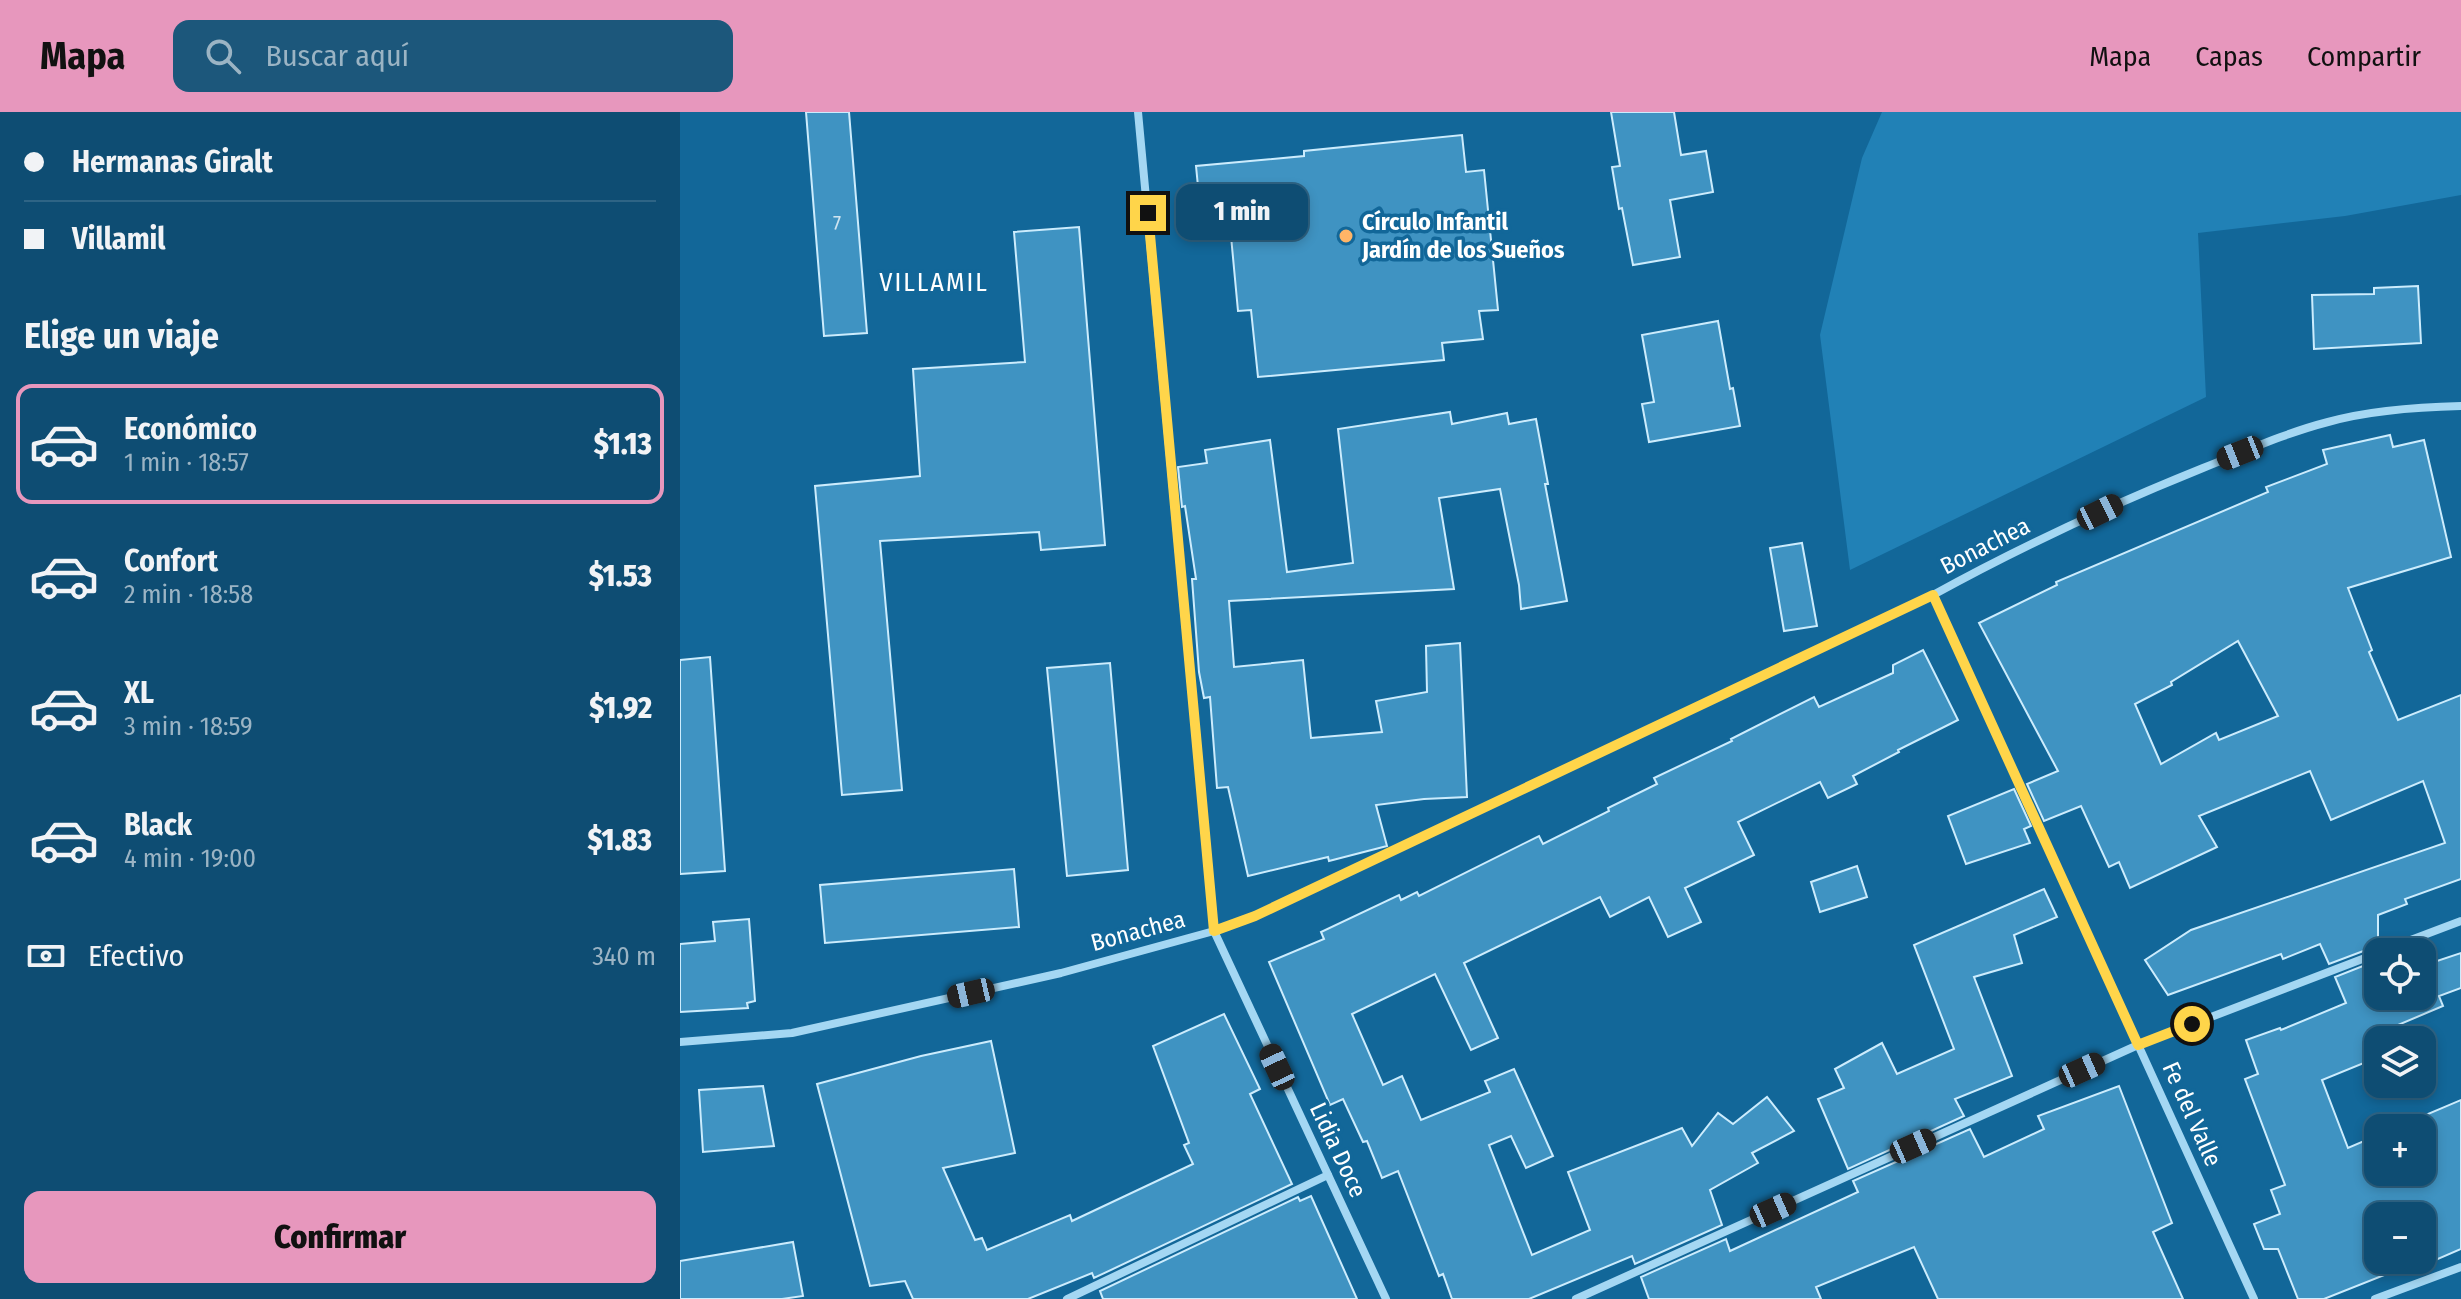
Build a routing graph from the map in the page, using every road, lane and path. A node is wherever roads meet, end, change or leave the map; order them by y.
1 (1138, 112) edge
2 (2461, 406) edge
3 (1933, 595) junction
4 (2461, 921) edge
5 (1214, 931) junction
6 (2416, 938) edge
7 (2364, 958) edge
8 (680, 1042) edge
9 (2138, 1045) junction
10 (1328, 1175) junction
11 (2461, 1267) edge
12 (1067, 1299) edge
13 (1386, 1299) edge
14 (1576, 1299) edge
15 (2254, 1299) edge
16 (2375, 1299) edge

1 - 5 street
2 - 3 street, Bonachea
3 - 5 street, Bonachea
3 - 9 street, Fe del Valle
4 - 6 street
5 - 8 street, Bonachea
5 - 10 street, Lidia Doce
7 - 9 street
9 - 14 street
9 - 15 street, Fe del Valle
10 - 12 street
10 - 13 street, Lidia Doce
11 - 16 street

